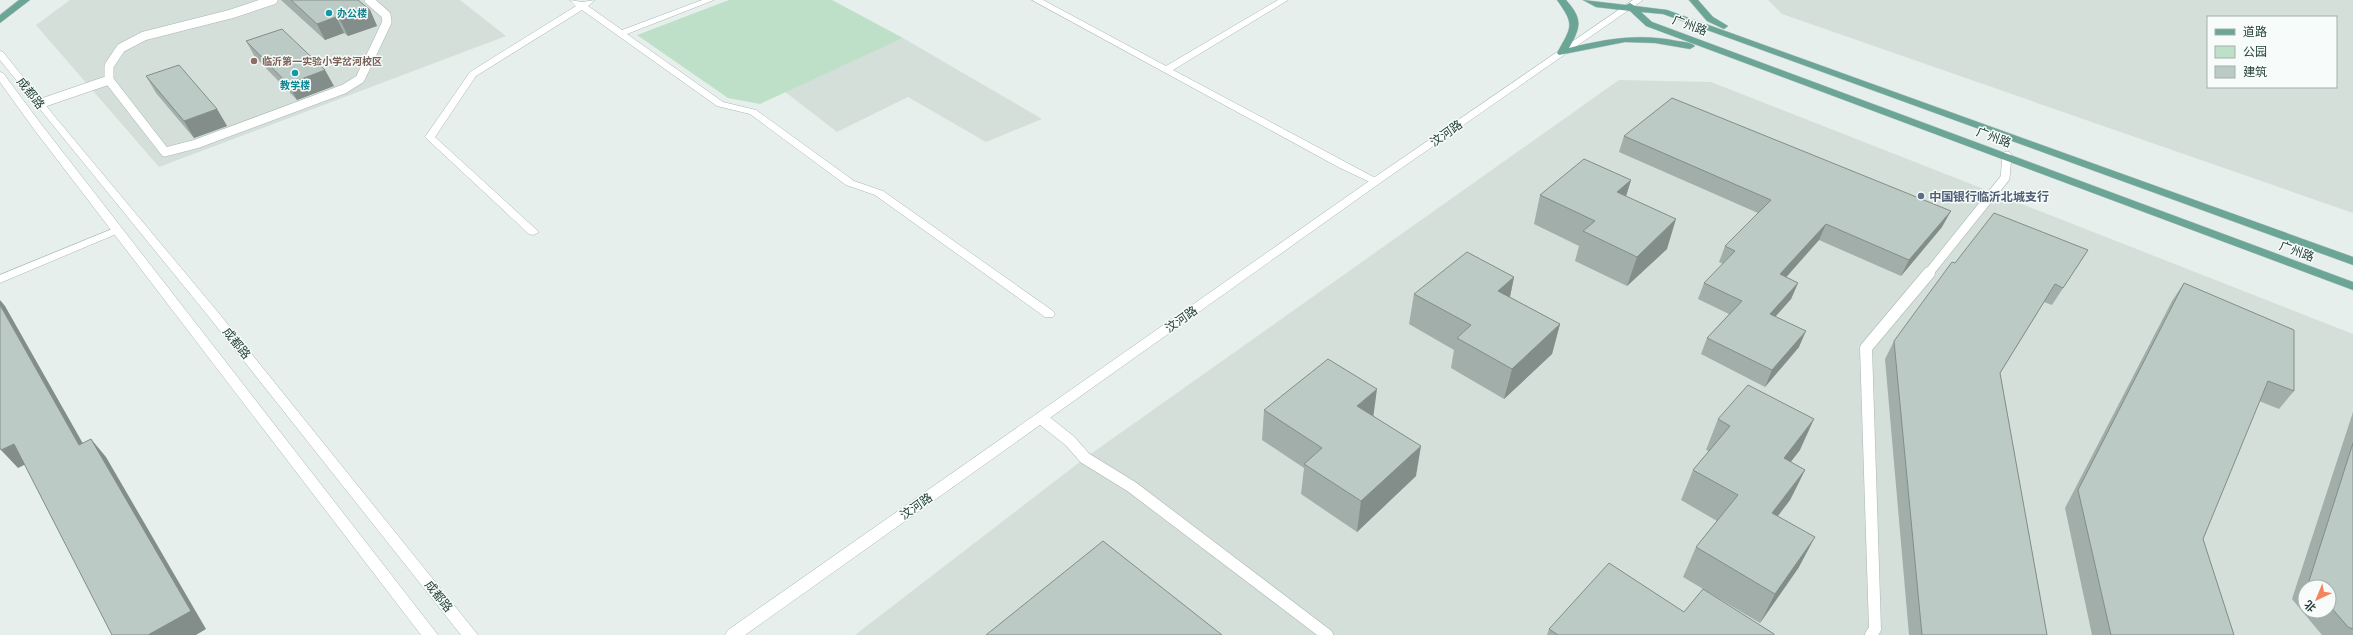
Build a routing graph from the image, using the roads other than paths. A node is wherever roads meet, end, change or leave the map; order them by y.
1 (26, 0) edge
2 (273, 0) edge
3 (369, 0) edge
4 (591, 0) edge
5 (710, 0) edge
6 (1036, 0) edge
7 (1284, 0) edge
8 (1561, 0) edge
9 (1587, 0) edge
10 (1645, 0) edge
11 (1693, 0) edge
12 (1631, 2) edge
13 (578, 3) edge
14 (0, 20) edge
15 (621, 33) junction
16 (1774, 50) junction
17 (1562, 53) junction
18 (0, 54) edge
19 (1753, 62) junction
20 (1168, 69) junction
21 (0, 75) edge
22 (110, 80) junction
23 (39, 104) junction
24 (2007, 156) junction
25 (1376, 181) junction
26 (117, 230) junction
27 (533, 232) dead end
28 (2353, 261) edge
29 (0, 279) edge
30 (2353, 286) edge
31 (1049, 314) dead end
32 (1040, 418) junction
33 (430, 635) edge
34 (470, 635) edge
35 (733, 635) edge
36 (1327, 635) edge
37 (1871, 635) edge

1 - 14 main road
2 - 22 lane
3 - 22 lane
4 - 13 street
5 - 15 street
6 - 20 street
7 - 20 street
8 - 17 main road
9 - 12 main road, 广州路
10 - 12 street, 汶河路
11 - 16 main road
12 - 16 main road, 广州路
12 - 17 street, 汶河路
12 - 19 main road, 广州路
13 - 15 street
13 - 27 street
15 - 31 street
16 - 28 main road, 广州路
17 - 19 main road
17 - 25 street, 汶河路
18 - 23 street, 成都路
19 - 24 main road, 广州路
20 - 25 street
21 - 26 street, 成都路
22 - 23 lane
23 - 34 street, 成都路
24 - 30 main road, 广州路
24 - 37 lane
25 - 32 street, 汶河路
26 - 29 street
26 - 33 street, 成都路
32 - 35 street, 汶河路
32 - 36 lane

